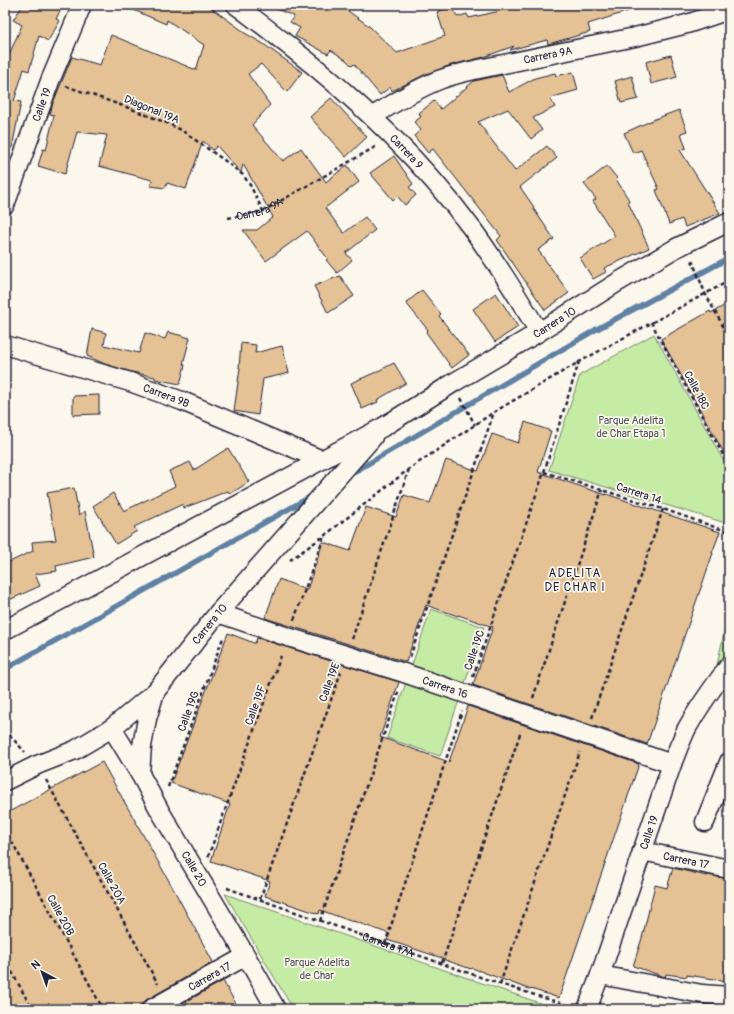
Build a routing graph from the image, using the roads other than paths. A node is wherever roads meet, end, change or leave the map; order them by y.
1 (82, 5) edge
2 (236, 5) edge
3 (729, 10) edge
4 (373, 116) junction
5 (5, 205) edge
6 (729, 222) edge
7 (539, 332) junction
8 (5, 345) edge
9 (383, 427) junction
10 (322, 460) junction
11 (224, 615) junction
12 (5, 630) edge
13 (729, 666) edge
14 (155, 692) junction
15 (112, 728) junction
16 (729, 762) edge
17 (672, 764) junction
18 (140, 774) junction
19 (5, 781) edge
20 (705, 822) dead end
21 (642, 851) junction
22 (729, 869) edge
23 (246, 956) junction
24 (600, 975) junction
25 (729, 996) edge
26 (579, 1008) edge
27 (151, 1009) edge
28 (276, 1009) edge

1 - 5 street, Calle 19
2 - 4 street, Carrera 9
3 - 4 street, Carrera 9A
4 - 7 street, Carrera 9
6 - 7 street, Carrera 10
7 - 9 street, Carrera 10
8 - 10 street, Carrera 9B
9 - 10 street, Carrera 10
9 - 11 street, Carrera 10
10 - 12 street, Carrera 10
11 - 14 street, Carrera 10
11 - 17 street, Carrera 16
13 - 17 street, Calle 19
14 - 15 street, Carrera 10
14 - 18 street
15 - 18 street, Calle 20
15 - 19 street, Carrera 10
16 - 20 street
17 - 21 street, Calle 19
18 - 23 street, Calle 20
21 - 22 street, Carrera 17
21 - 24 street, Calle 19
23 - 27 street, Carrera 17
23 - 28 street, Calle 20
24 - 25 street
24 - 26 street, Calle 19

